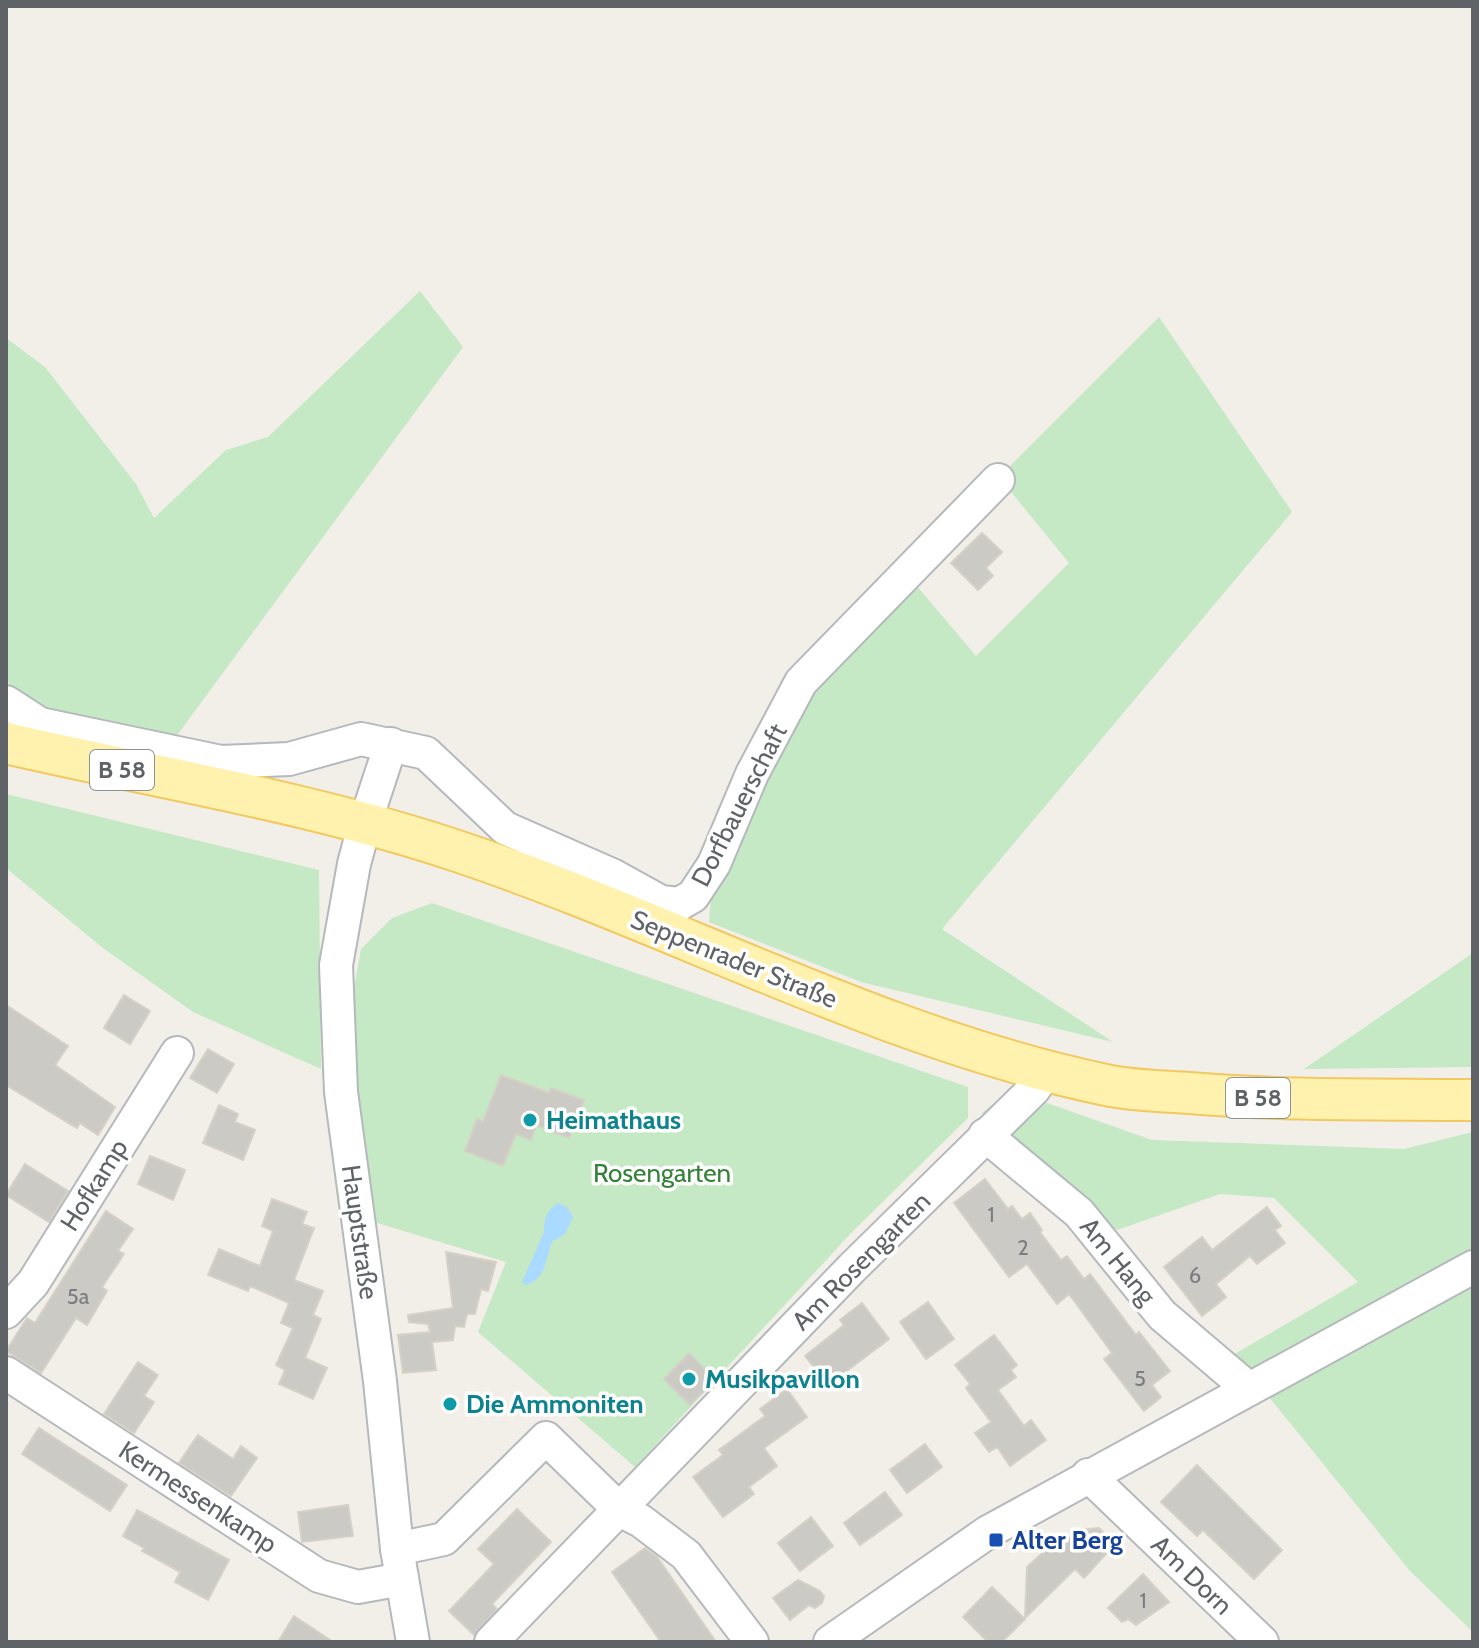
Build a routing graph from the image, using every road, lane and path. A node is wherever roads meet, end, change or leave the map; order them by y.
1 (998, 480) dead end
2 (6, 702) edge
3 (6, 743) edge
4 (391, 744) junction
5 (365, 823) junction
6 (177, 1053) dead end
7 (1040, 1080) junction
8 (1473, 1100) edge
9 (985, 1135) junction
10 (1473, 1267) edge
11 (6, 1312) edge
12 (6, 1373) edge
13 (1249, 1389) junction
14 (1088, 1475) junction
15 (620, 1510) junction
16 (400, 1564) junction
17 (413, 1642) edge
18 (491, 1642) edge
19 (752, 1642) edge
20 (830, 1642) edge
21 (1262, 1642) edge

1 - 4 street, Dorfbauerschaft
2 - 4 street, Dorfbauerschaft
3 - 5 main road, Seppenrader Straße / B 58
4 - 5 street, Hauptstraße
5 - 7 main road, Seppenrader Straße / B 58
5 - 16 street, Hauptstraße
6 - 11 street, Hofkamp
7 - 8 main road, Seppenrader Straße / B 58
7 - 9 street, Am Rosengarten
9 - 13 street, Am Hang
9 - 15 street, Am Rosengarten
10 - 13 street
12 - 16 street, Kermessenkamp
13 - 14 street
14 - 20 street
14 - 21 street, Am Dorn
15 - 16 street, Kermessenkamp
15 - 18 street, Am Rosengarten
15 - 19 street
16 - 17 street, Hauptstraße

